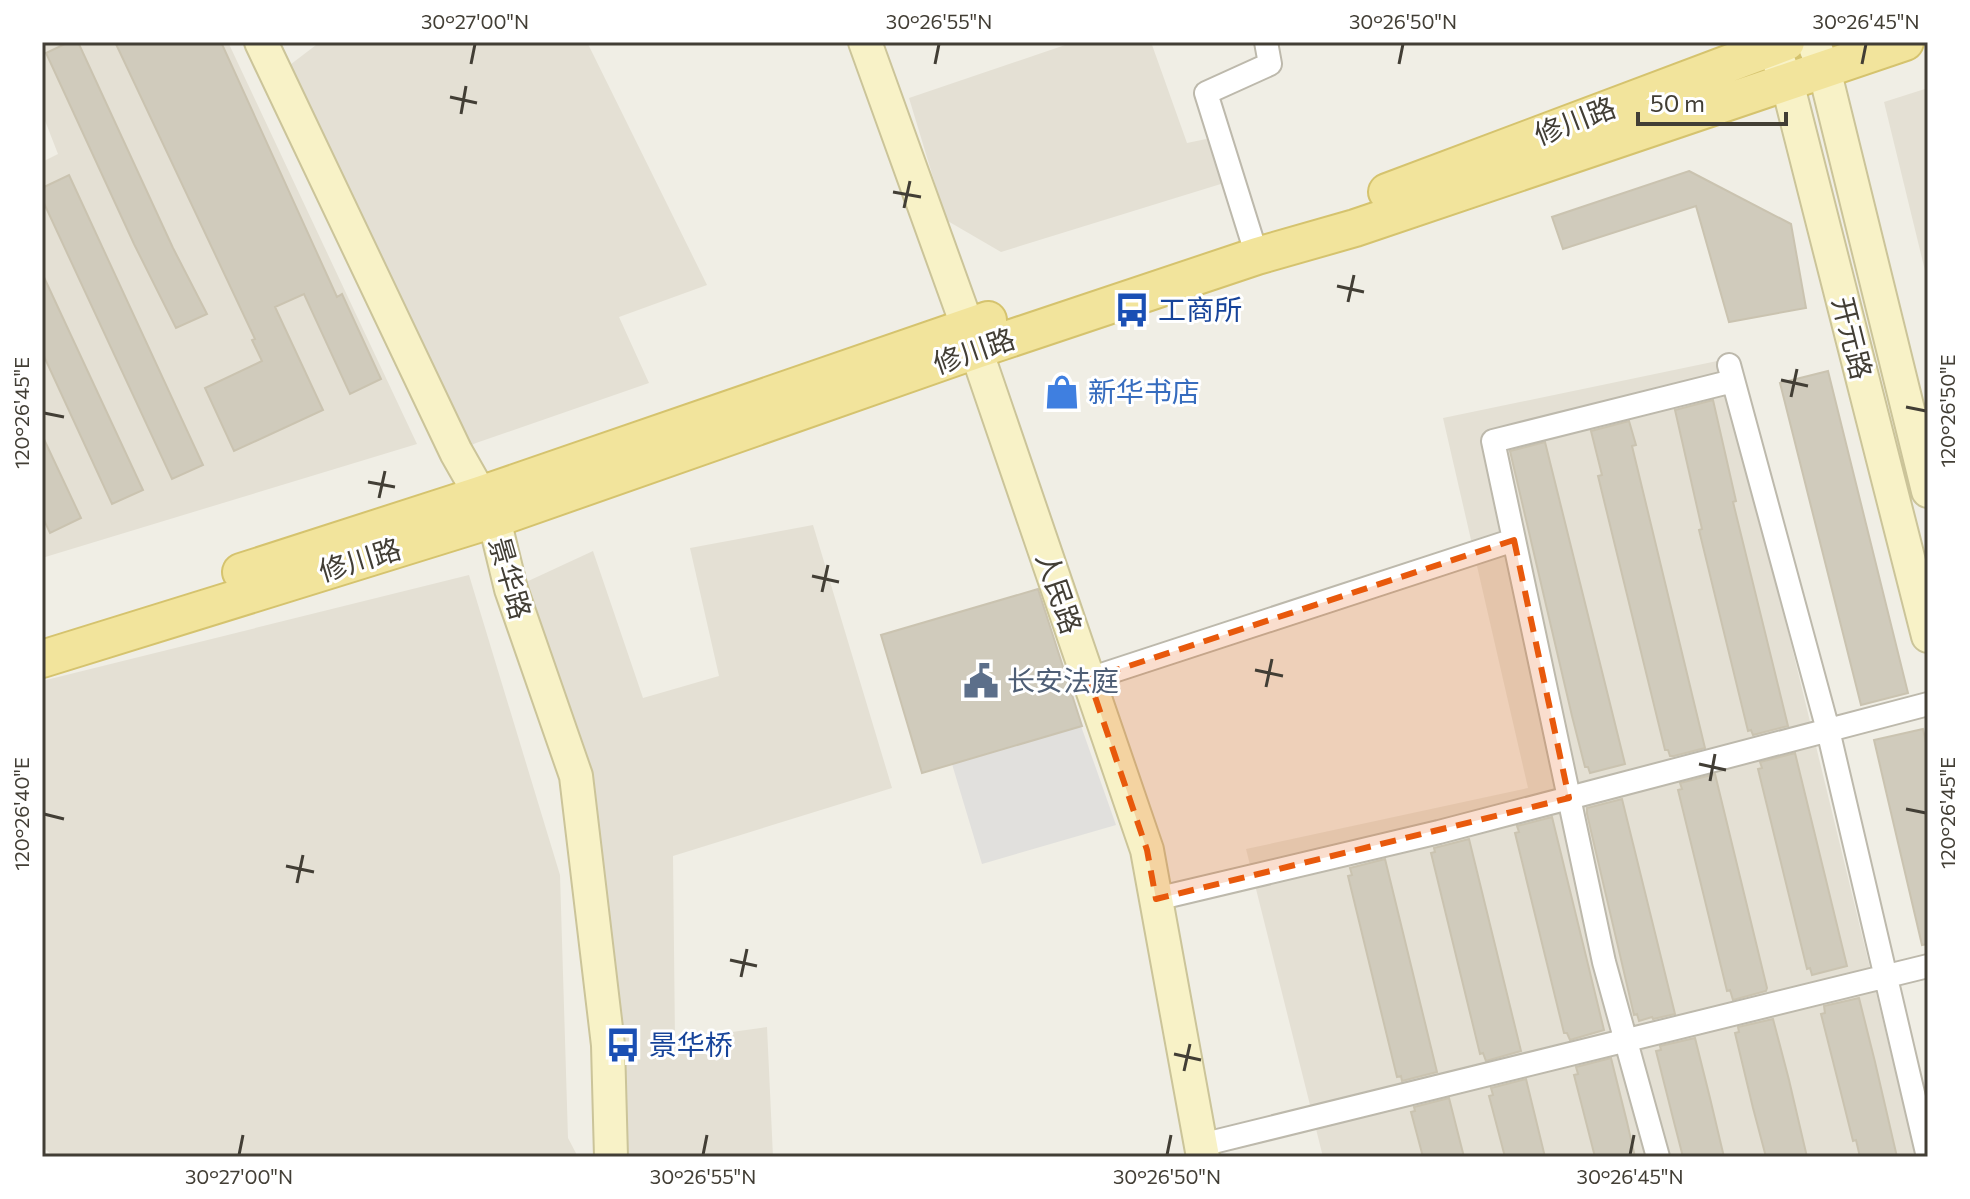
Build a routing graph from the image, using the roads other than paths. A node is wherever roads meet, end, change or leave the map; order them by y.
1 (261, 42) edge
2 (865, 42) edge
3 (1266, 42) edge
4 (1905, 42) edge
5 (1777, 43) edge
6 (1819, 56) edge
7 (1787, 82) junction
8 (1254, 246) junction
9 (972, 338) junction
10 (1928, 491) edge
11 (487, 507) junction
12 (1514, 540) junction
13 (42, 635) edge
14 (1928, 636) edge
15 (42, 659) edge
16 (1089, 679) junction
17 (1928, 704) edge
18 (1828, 730) junction
19 (1569, 798) junction
20 (1156, 899) junction
21 (1928, 966) edge
22 (1888, 976) junction
23 (1625, 1040) junction
24 (1202, 1151) edge
25 (611, 1157) edge
26 (1658, 1157) edge
27 (1928, 1157) edge

1 - 11 street, 景华路
2 - 9 street, 人民路
3 - 8 street
4 - 6 main road, 修川路
5 - 7 street, 开元路
5 - 8 main road, 修川路
6 - 7 main road, 修川路
6 - 10 street, 开元路
7 - 8 main road, 修川路
7 - 14 street, 开元路
8 - 9 main road, 修川路
9 - 11 main road, 修川路
9 - 16 street, 人民路
11 - 13 main road, 修川路
11 - 15 main road, 修川路
11 - 25 street, 景华路
12 - 16 street
12 - 18 street
12 - 19 street
16 - 20 street, 人民路
17 - 18 street
18 - 19 street
18 - 22 street
19 - 20 street
19 - 23 street
20 - 24 street, 人民路
21 - 22 street
22 - 23 street
22 - 27 street
23 - 24 street
23 - 26 street

